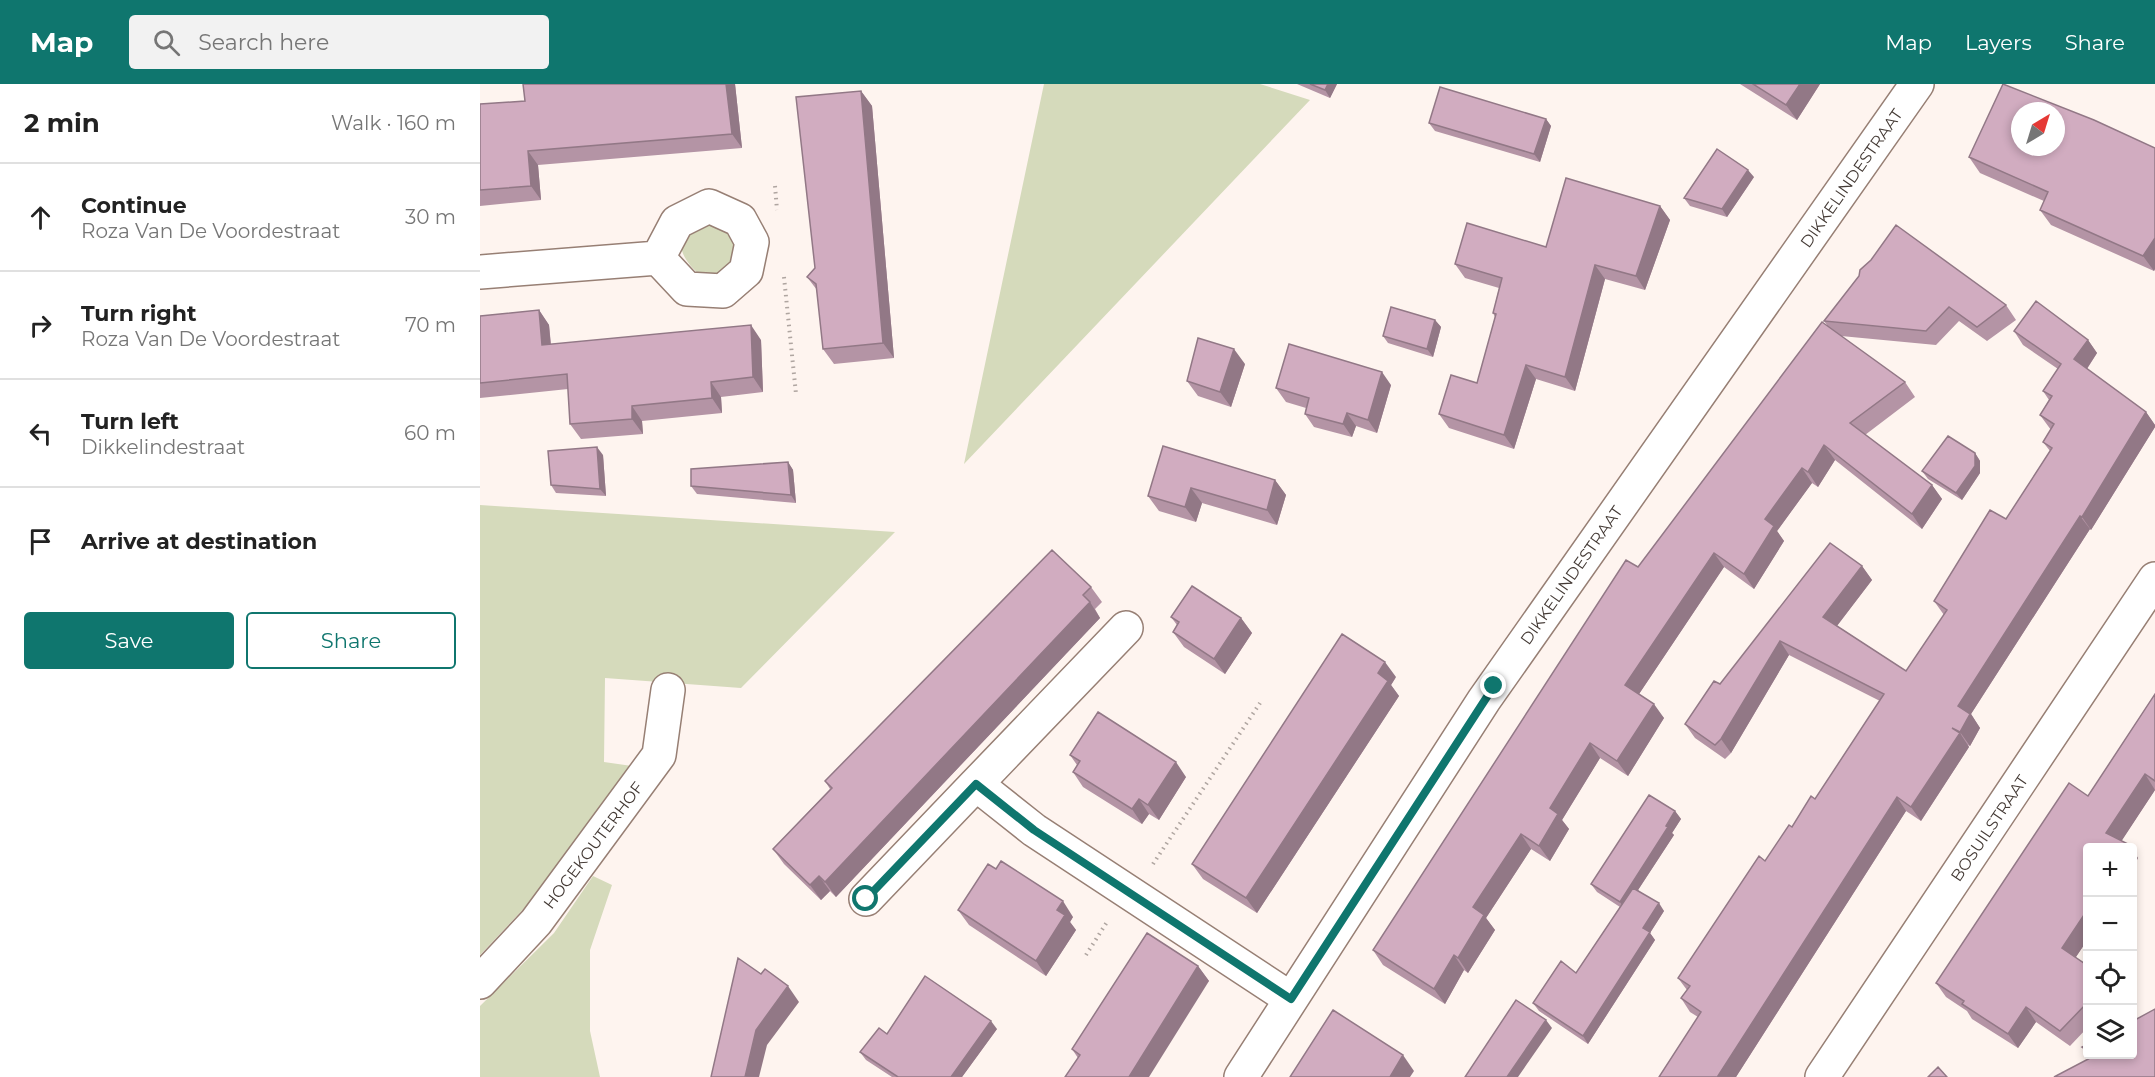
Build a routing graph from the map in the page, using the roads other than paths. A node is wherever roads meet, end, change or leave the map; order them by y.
1 (1917, 84) edge
2 (658, 258) dead end
3 (480, 272) edge
4 (2155, 579) edge
5 (1126, 628) dead end
6 (668, 690) dead end
7 (976, 784) junction
8 (866, 899) dead end
9 (480, 982) edge
10 (1291, 999) junction
11 (1241, 1077) edge
12 (1822, 1077) edge

1 - 10 street, DIKKELINDESTRAAT
2 - 3 street
4 - 12 street, BOSUILSTRAAT
5 - 7 street
6 - 9 street, HOGEKOUTERHOF
7 - 8 street
7 - 10 street
10 - 11 street, DIKKELINDESTRAAT

